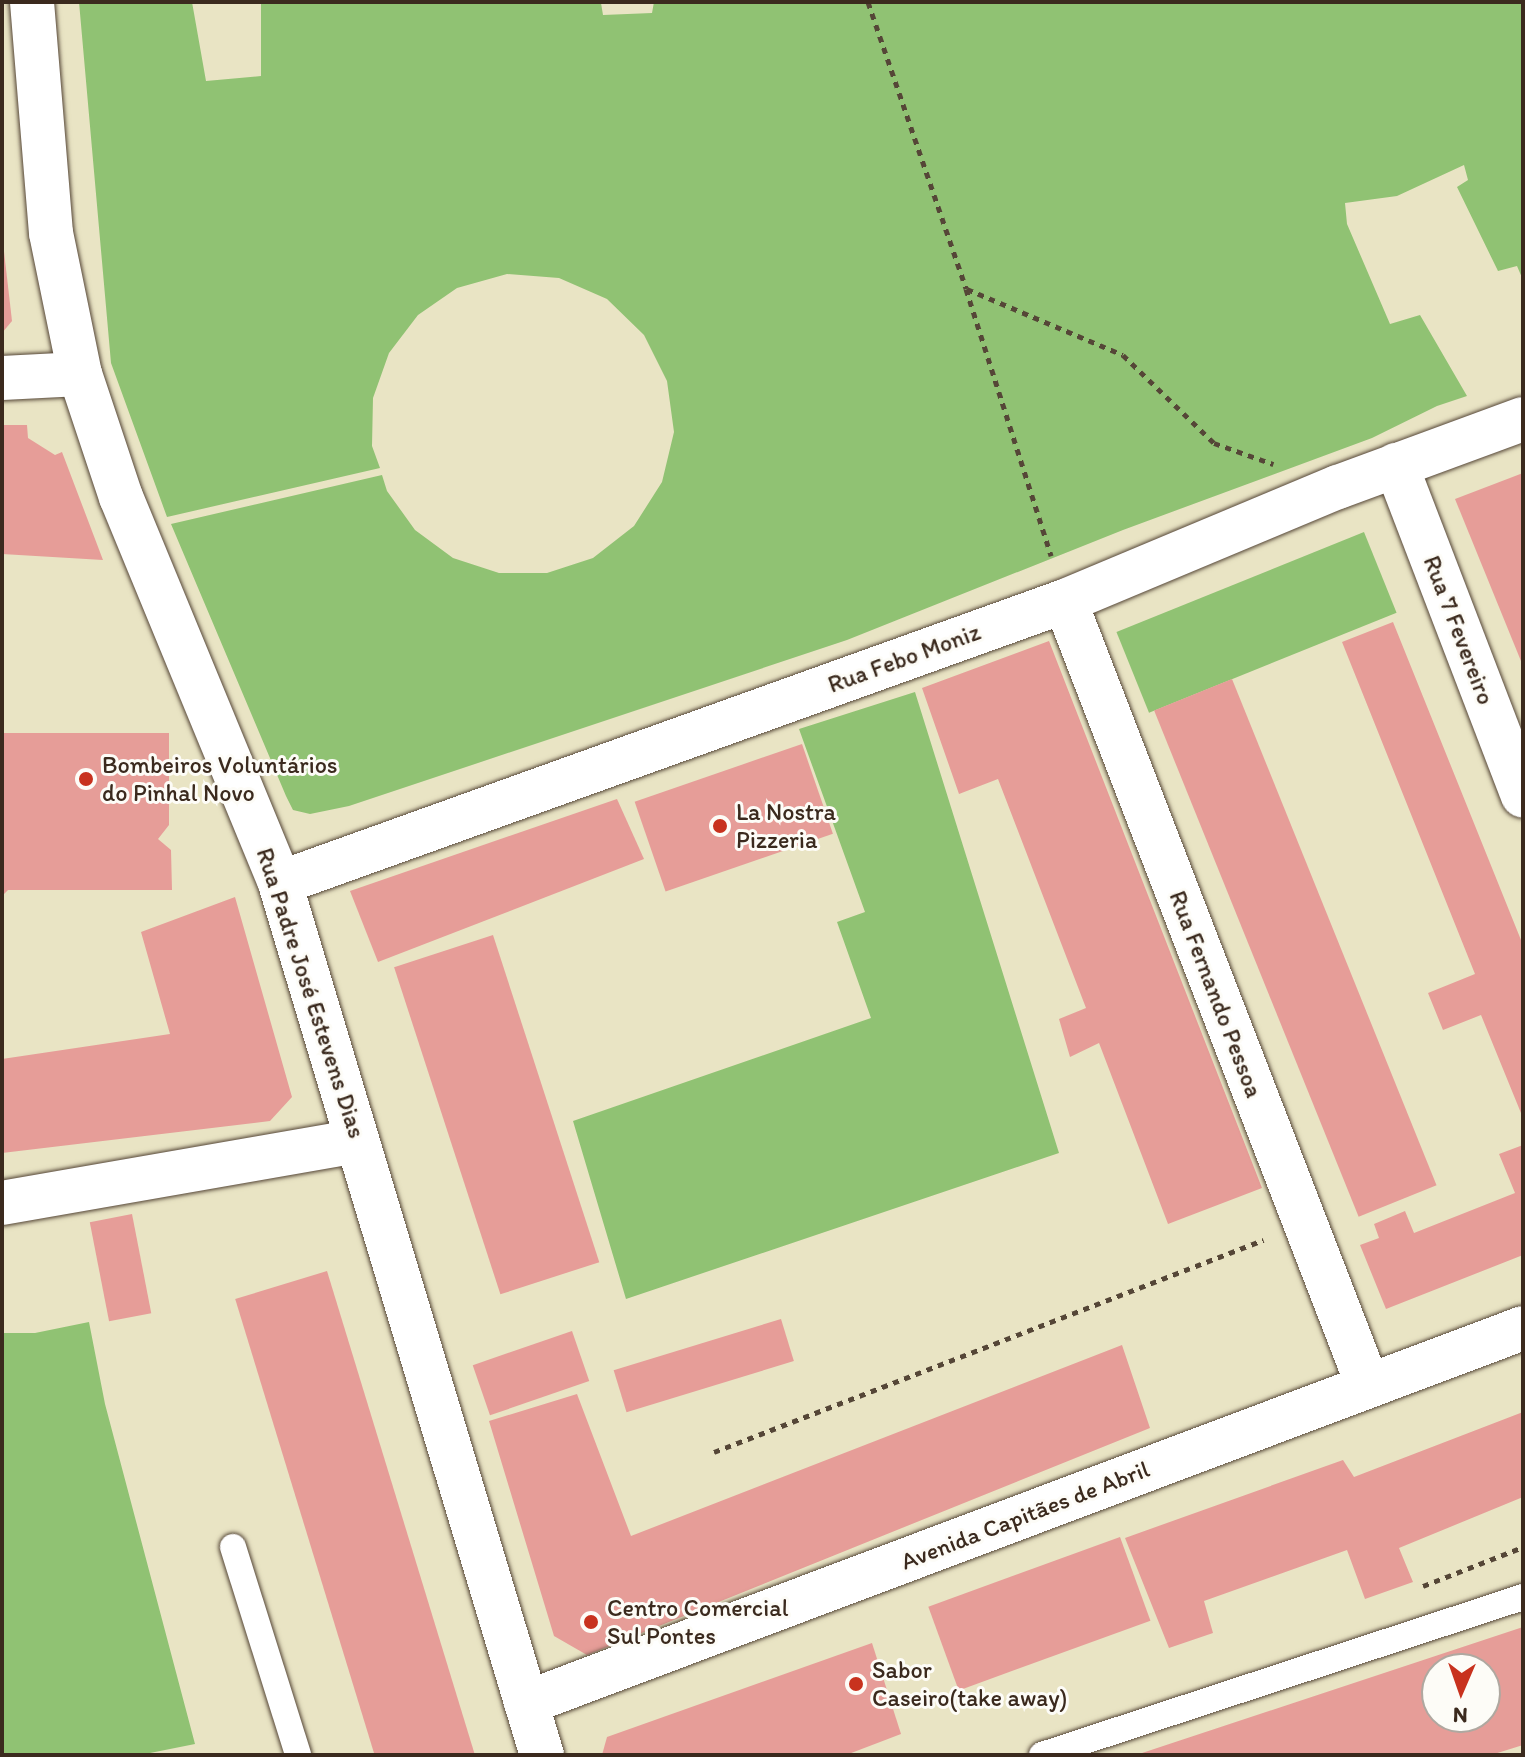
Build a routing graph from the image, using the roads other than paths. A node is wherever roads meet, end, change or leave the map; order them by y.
1 (32, 2) edge
2 (80, 374) junction
3 (2, 378) edge
4 (1523, 419) edge
5 (1396, 465) junction
6 (1065, 601) junction
7 (1523, 795) edge
8 (280, 883) junction
9 (357, 1141) junction
10 (2, 1203) edge
11 (1523, 1328) edge
12 (1368, 1386) junction
13 (233, 1547) dead end
14 (1523, 1597) edge
15 (526, 1703) junction
16 (298, 1755) edge
17 (542, 1755) edge
18 (1042, 1755) edge

1 - 2 street, Rua Padre José Estevens Dias
2 - 3 street
2 - 8 street, Rua Padre José Estevens Dias
4 - 5 street, Rua Febo Moniz
5 - 6 street, Rua Febo Moniz
5 - 7 street, Rua 7 Fevereiro
6 - 8 street, Rua Febo Moniz
6 - 12 street, Rua Fernando Pessoa
8 - 9 street, Rua Padre José Estevens Dias
9 - 10 street
9 - 15 street, Rua Padre José Estevens Dias
11 - 12 street, Avenida Capitães de Abril
12 - 15 street, Avenida Capitães de Abril
13 - 16 lane
14 - 18 lane
15 - 17 street, Rua Padre José Estevens Dias

